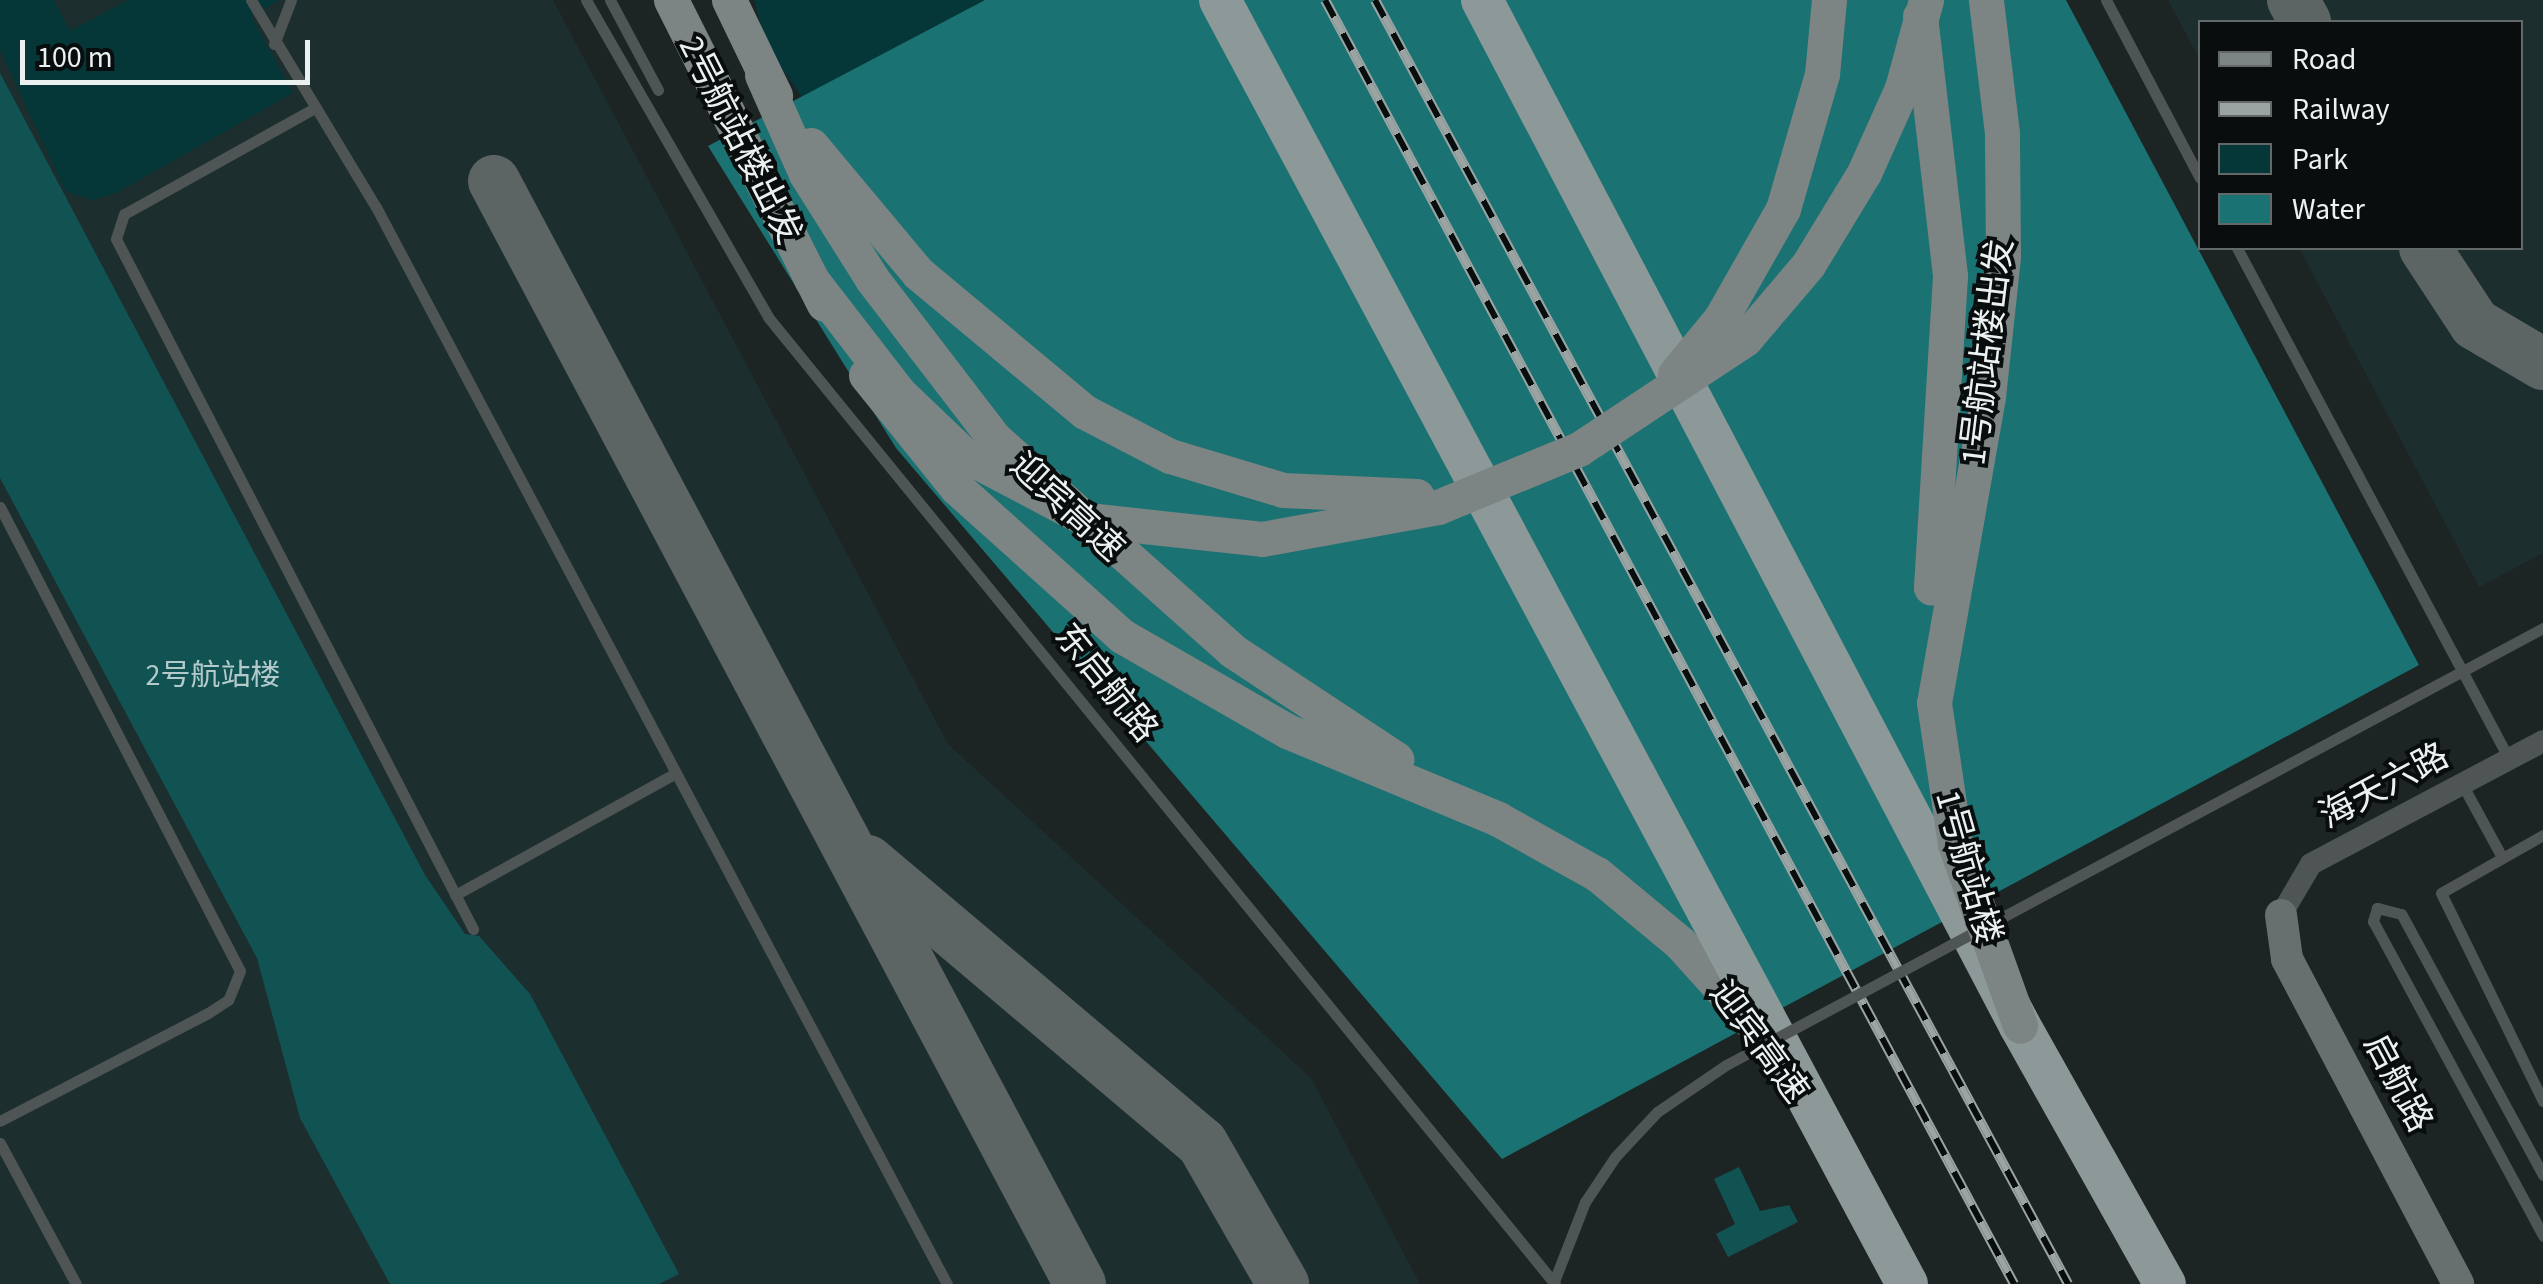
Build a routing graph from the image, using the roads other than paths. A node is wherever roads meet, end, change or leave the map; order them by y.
1 (251, 0) edge
2 (291, 0) edge
3 (586, 0) edge
4 (610, 0) edge
5 (662, 0) edge
6 (671, 0) edge
7 (729, 0) edge
8 (1220, 0) edge
9 (1482, 0) edge
10 (1830, 0) edge
11 (1917, 0) edge
12 (1926, 0) edge
13 (1986, 0) edge
14 (2106, 0) edge
15 (274, 44) junction
16 (697, 61) junction
17 (755, 61) junction
18 (658, 90) dead end
19 (313, 110) junction
20 (2198, 174) edge
21 (2238, 250) edge
22 (810, 279) junction
23 (1628, 420) junction
24 (1525, 473) junction
25 (0, 507) edge
26 (2543, 628) edge
27 (1934, 702) junction
28 (2543, 741) edge
29 (2509, 759) junction
30 (674, 774) junction
31 (2462, 784) junction
32 (1498, 819) junction
33 (2543, 835) edge
34 (2502, 857) junction
35 (454, 895) junction
36 (2281, 915) joint
37 (473, 929) dead end
38 (2020, 1026) junction
39 (2543, 1101) edge
40 (0, 1122) edge
41 (1822, 1130) junction
42 (0, 1143) edge
43 (2543, 1175) edge
44 (2543, 1236) edge
45 (76, 1284) edge
46 (947, 1284) edge
47 (1554, 1284) edge
48 (1907, 1284) edge
49 (2165, 1284) edge
50 (2458, 1284) edge

1 - 15 lane
2 - 15 lane
3 - 47 lane, 东启航路
4 - 18 lane
5 - 16 lane
6 - 16 main road, 2号航站楼出发
7 - 17 main road
8 - 41 highway, bridge
9 - 38 highway, bridge
10 - 23 main road, bridge
11 - 27 main road, bridge
12 - 23 main road, bridge
13 - 27 main road, 1号航站楼出发
14 - 20 lane
15 - 19 lane
16 - 22 main road, 2号航站楼出发
17 - 24 main road, bridge
17 - 32 main road, 迎宾高速, bridge
19 - 30 lane
19 - 35 lane
21 - 29 lane
22 - 24 main road, bridge
22 - 32 main road, 迎宾高速, bridge
23 - 24 main road, bridge
25 - 40 lane
26 - 47 lane, bridge
27 - 38 main road, 1号航站楼, bridge
28 - 29 street, 海天六路
29 - 31 street, 海天六路
30 - 35 lane
30 - 46 lane
31 - 34 lane
31 - 36 street, 海天六路
32 - 41 main road, 迎宾高速
33 - 34 lane
34 - 39 lane
35 - 37 lane
36 - 50 street, 启航路
38 - 49 highway
41 - 48 highway
42 - 45 lane
43 - 44 lane

